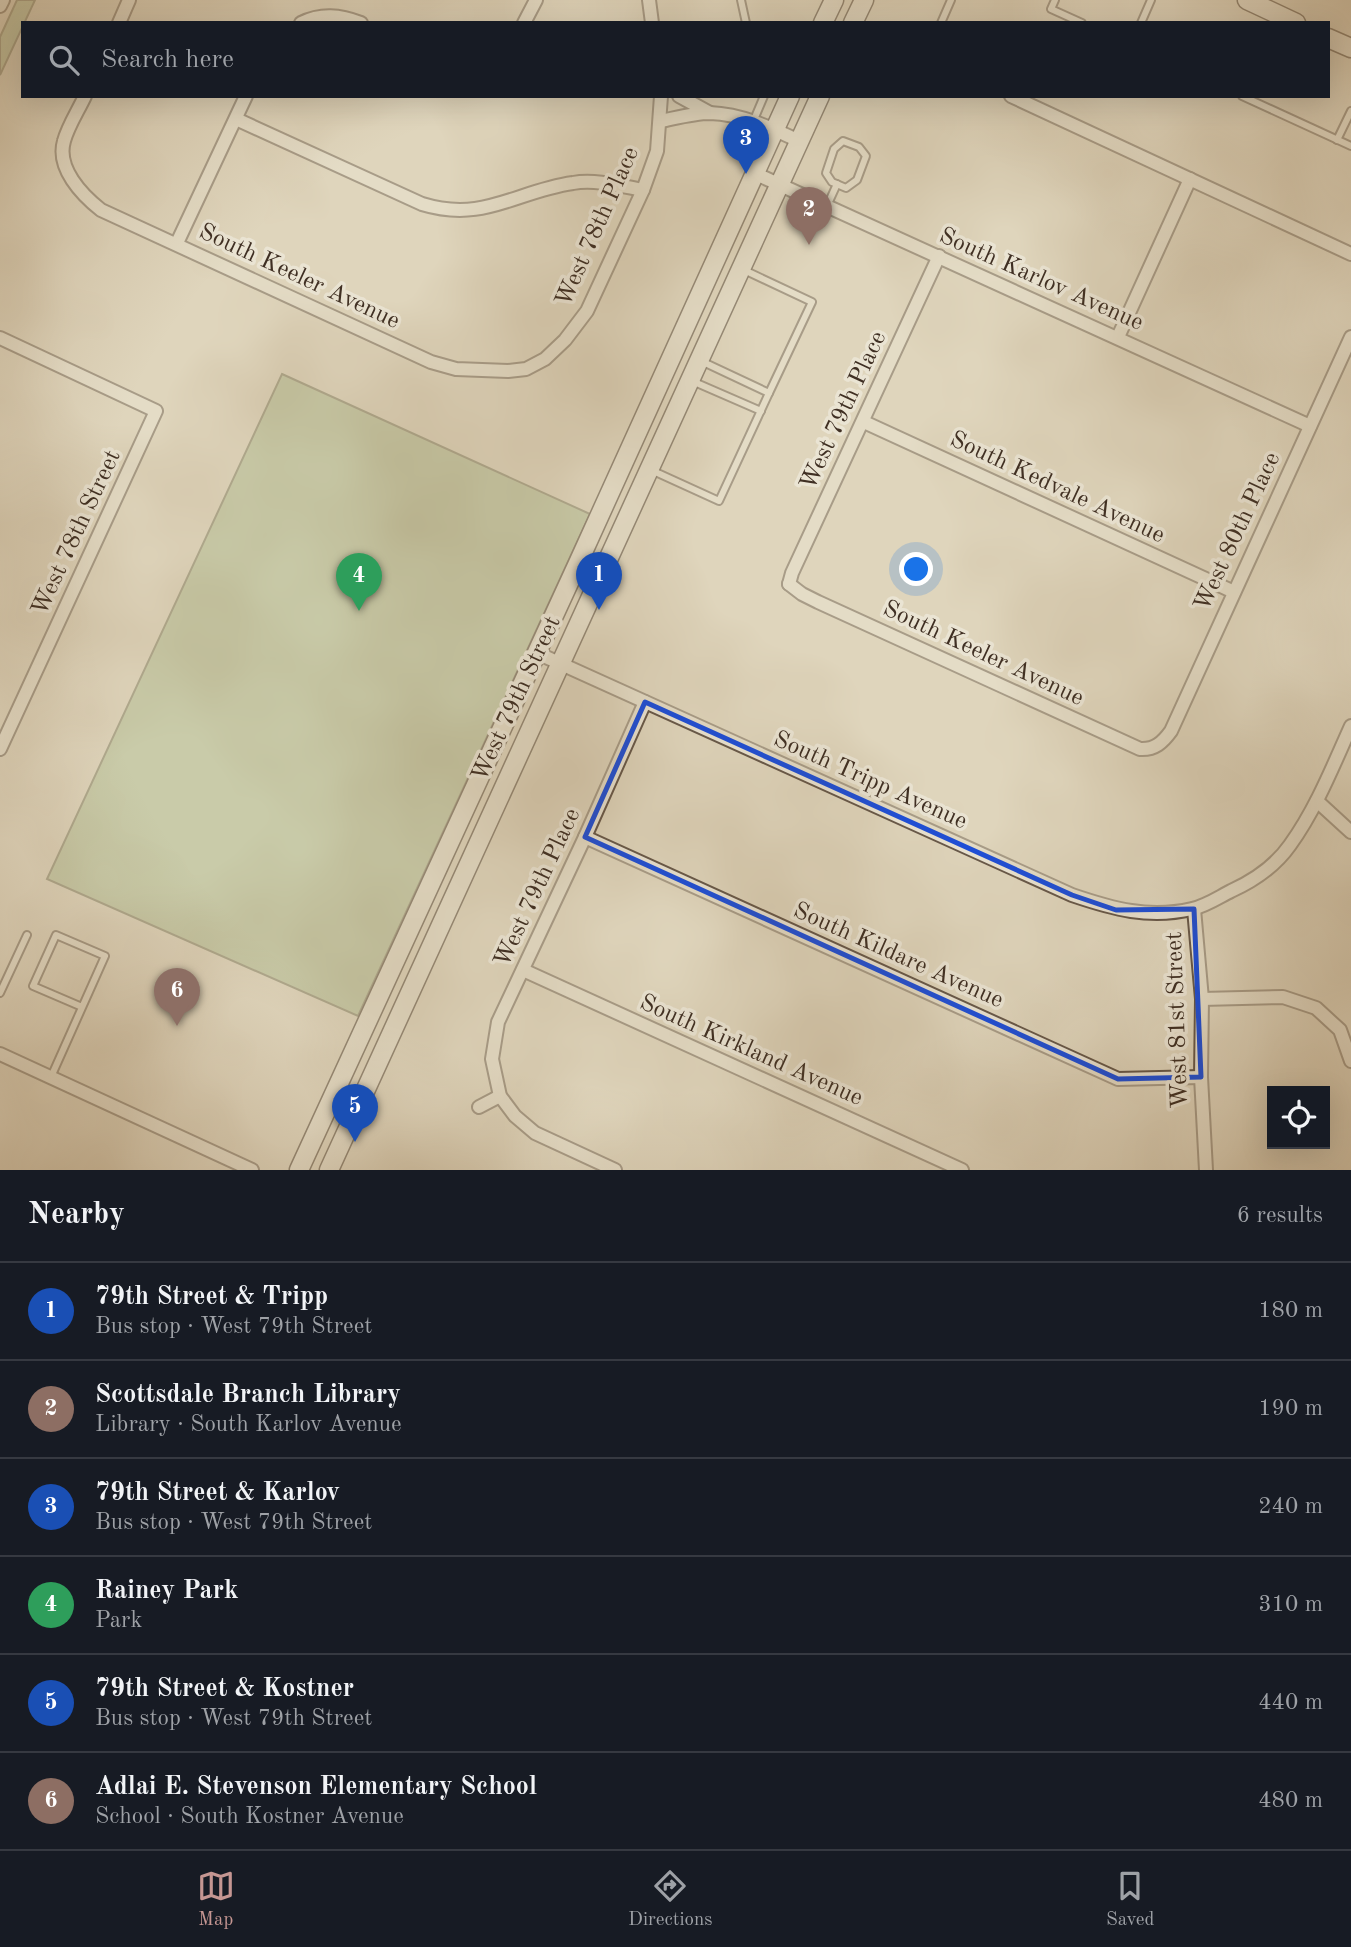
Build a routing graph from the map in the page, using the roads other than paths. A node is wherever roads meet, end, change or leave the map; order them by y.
1 (3, 0) edge
2 (130, 0) edge
3 (536, 0) edge
4 (649, 0) edge
5 (741, 0) edge
6 (834, 0) edge
7 (864, 0) edge
8 (951, 0) edge
9 (1055, 0) edge
10 (1151, 0) edge
11 (1247, 0) edge
12 (0, 6) edge
13 (1269, 17) edge
14 (120, 21) edge
15 (307, 21) edge
16 (353, 21) edge
17 (525, 21) edge
18 (652, 21) edge
19 (746, 21) edge
20 (824, 21) edge
21 (854, 21) edge
22 (942, 21) edge
23 (1078, 21) edge
24 (1142, 21) edge
25 (1287, 21) edge
26 (1330, 39) edge
27 (1351, 48) edge
28 (84, 98) edge
29 (245, 98) edge
30 (662, 98) edge
31 (682, 98) edge
32 (763, 98) edge
33 (788, 98) edge
34 (819, 98) edge
35 (1015, 98) edge
36 (1246, 98) edge
37 (1351, 111) edge
38 (710, 113) junction
39 (236, 119) junction
40 (661, 121) junction
41 (753, 122) junction
42 (774, 130) junction
43 (1338, 140) junction
44 (799, 141) junction
45 (1351, 146) edge
46 (754, 173) junction
47 (1190, 179) junction
48 (836, 184) junction
49 (779, 185) junction
50 (643, 190) junction
51 (827, 206) junction
52 (177, 243) junction
53 (1351, 254) edge
54 (939, 256) junction
55 (741, 268) junction
56 (1118, 337) junction
57 (1351, 337) edge
58 (0, 338) edge
59 (699, 360) junction
60 (526, 369) joint
61 (690, 380) junction
62 (769, 393) junction
63 (761, 411) junction
64 (863, 422) junction
65 (1310, 426) junction
66 (649, 469) junction
67 (785, 586) joint
68 (1234, 592) junction
69 (537, 653) junction
70 (561, 664) junction
71 (645, 702) junction
72 (1351, 726) edge
73 (1162, 743) joint
74 (0, 749) edge
75 (1317, 801) junction
76 (1351, 832) edge
77 (585, 837) junction
78 (1194, 909) junction
79 (27, 935) dead end
80 (523, 970) junction
81 (0, 993) edge
82 (1202, 999) junction
83 (82, 1007) junction
84 (0, 1054) edge
85 (1351, 1061) edge
86 (51, 1077) junction
87 (1202, 1077) junction
88 (500, 1096) junction
89 (479, 1107) dead end
90 (252, 1170) edge
91 (299, 1170) edge
92 (329, 1170) edge
93 (615, 1170) edge
94 (962, 1170) edge
95 (1206, 1170) edge

1 - 12 street
2 - 14 street
3 - 17 street
4 - 18 street
5 - 19 lane
6 - 20 main road
7 - 21 main road
8 - 22 lane
9 - 23 lane
10 - 24 lane
11 - 13 main road
13 - 25 main road
15 - 16 street
26 - 27 main road
28 - 52 street, South Keeler Avenue
29 - 39 street
30 - 40 street
31 - 38 street
32 - 41 lane
33 - 42 main road, West 79th Street
34 - 44 main road, West 79th Street
35 - 47 street
36 - 43 lane
37 - 43 lane
38 - 40 street
38 - 41 street
39 - 50 street
39 - 52 street
40 - 50 street, West 78th Place
41 - 42 street
42 - 44 street
42 - 46 main road, West 79th Street
43 - 45 lane
44 - 49 main road, West 79th Street
46 - 49 street, South Karlov Avenue
46 - 69 main road, West 79th Street
47 - 53 street
47 - 56 street
48 - 48 lane
48 - 51 lane
49 - 51 street, South Karlov Avenue
49 - 55 main road, West 79th Street
50 - 60 street, West 78th Place
51 - 54 street, South Karlov Avenue
52 - 60 street, South Keeler Avenue
54 - 56 street, South Karlov Avenue
54 - 64 street, West 79th Place
55 - 59 main road, West 79th Street
55 - 62 lane
56 - 65 street, South Karlov Avenue
57 - 65 street, West 80th Place
58 - 74 street, West 78th Street
59 - 61 main road, West 79th Street
59 - 62 lane
61 - 63 lane
61 - 66 main road, West 79th Street
62 - 63 lane
63 - 66 lane
64 - 67 street, West 79th Place
64 - 68 street, South Kedvale Avenue
65 - 68 street, West 80th Place
66 - 70 main road, West 79th Street
67 - 73 street, South Keeler Avenue
68 - 73 street, West 80th Place
69 - 70 street, South Tripp Avenue
69 - 91 main road, West 79th Street
70 - 71 street, South Tripp Avenue
70 - 92 main road, West 79th Street
71 - 77 street, West 79th Place
71 - 78 street, South Tripp Avenue
72 - 75 street, West 81st Street
75 - 76 street
75 - 78 street, West 81st Street
77 - 80 street, West 79th Place
77 - 87 street, South Kildare Avenue
78 - 82 street, West 81st Street
79 - 81 lane
80 - 88 street, West 79th Place
80 - 94 street, South Kirkland Avenue
82 - 85 street
82 - 87 street, West 81st Street
83 - 83 lane
83 - 86 lane
84 - 86 street
86 - 90 street
87 - 95 street, West 81st Street
88 - 89 street
88 - 93 street

